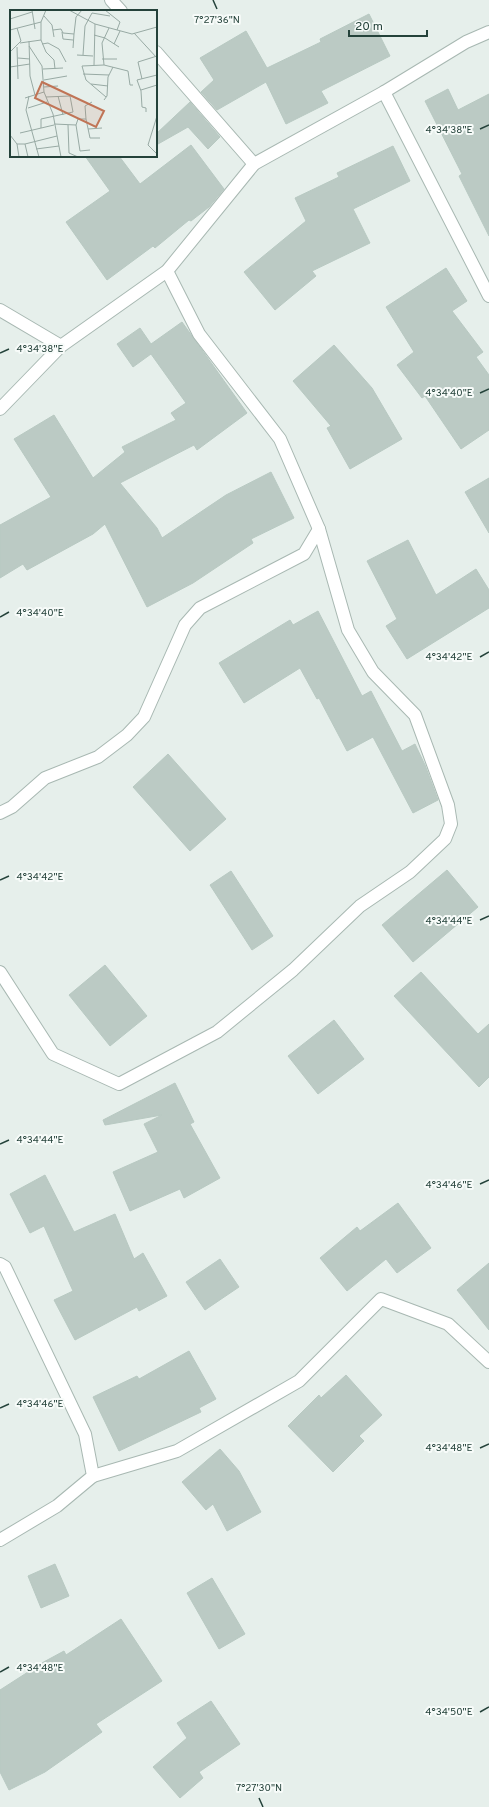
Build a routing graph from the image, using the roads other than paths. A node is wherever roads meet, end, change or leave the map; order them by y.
1 (111, 0) edge
2 (120, 10) edge
3 (489, 32) edge
4 (157, 53) edge
5 (384, 92) junction
6 (254, 164) junction
7 (167, 271) junction
8 (489, 296) edge
9 (0, 310) edge
10 (61, 346) junction
11 (0, 409) edge
12 (319, 529) junction
13 (0, 814) edge
14 (0, 972) edge
15 (0, 1264) edge
16 (489, 1362) edge
17 (93, 1476) junction
18 (0, 1540) edge

1 - 2 street
3 - 5 street
4 - 6 street
5 - 6 street
5 - 8 street
6 - 7 street
7 - 10 street
7 - 12 street
9 - 10 street
10 - 11 street
12 - 13 street
12 - 14 street
15 - 17 street
16 - 17 street
17 - 18 street

